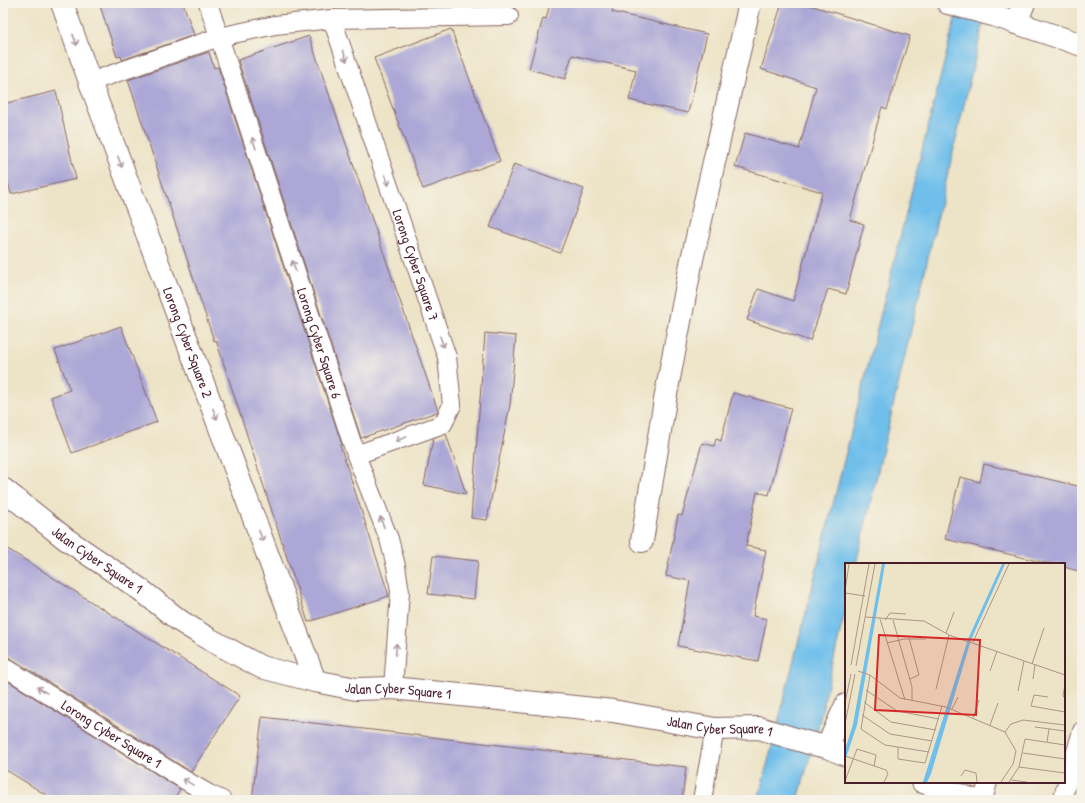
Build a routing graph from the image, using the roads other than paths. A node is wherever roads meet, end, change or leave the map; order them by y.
1 (62, 3) edge
2 (208, 3) edge
3 (750, 3) edge
4 (949, 3) edge
5 (1020, 13) edge
6 (509, 16) dead end
7 (332, 20) junction
8 (219, 37) junction
9 (1082, 45) edge
10 (90, 82) junction
11 (356, 455) junction
12 (3, 488) edge
13 (642, 541) dead end
14 (3, 666) edge
15 (315, 680) junction
16 (393, 688) junction
17 (845, 707) edge
18 (715, 729) junction
19 (1082, 731) edge
20 (827, 748) edge
21 (926, 783) edge
22 (988, 783) edge
23 (222, 800) edge
24 (702, 800) edge
25 (974, 800) edge
26 (983, 800) edge
27 (1062, 800) edge

1 -> 10 street, Lorong Cyber Square 2
2 - 8 lane, Lorong Cyber Square 6
3 - 13 street
4 - 5 street
5 - 9 street
6 - 7 lane
7 - 8 lane
7 -> 11 lane, Lorong Cyber Square 7
8 - 10 lane
11 -> 8 lane, Lorong Cyber Square 6
10 -> 15 street, Lorong Cyber Square 2
16 -> 11 lane, Lorong Cyber Square 6
12 - 15 street, Jalan Cyber Square 1
23 -> 14 lane, Lorong Cyber Square 1
15 - 16 street, Jalan Cyber Square 1
16 - 18 street, Jalan Cyber Square 1
17 - 20 street
18 - 20 street, Jalan Cyber Square 1
18 - 24 lane
19 - 27 lane
21 - 25 street
22 - 26 lane

